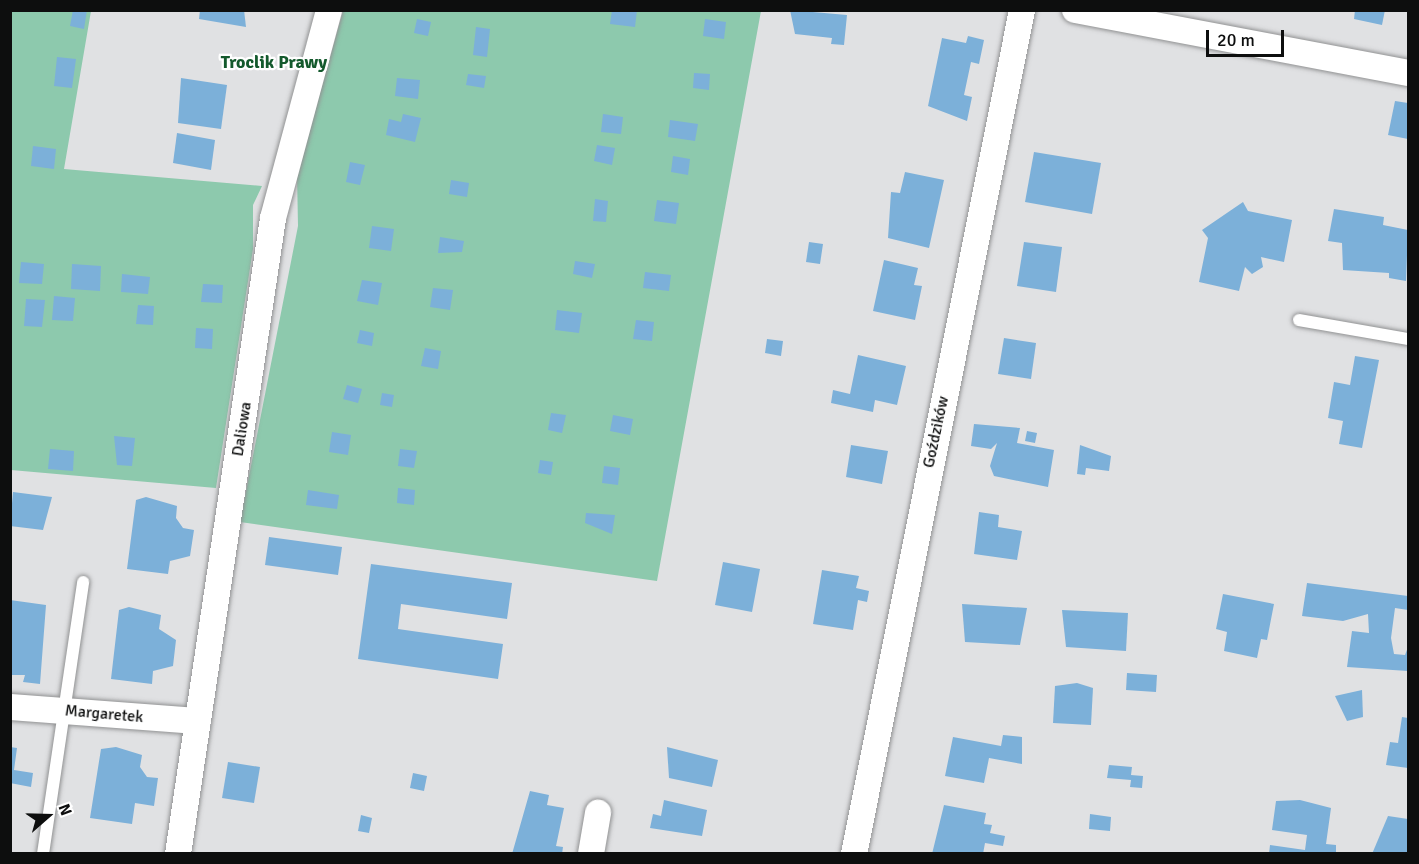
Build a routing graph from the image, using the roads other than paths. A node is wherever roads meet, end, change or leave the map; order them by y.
1 (329, 10) edge
2 (1023, 10) edge
3 (1075, 10) edge
4 (1408, 73) edge
5 (1299, 320) dead end
6 (1408, 339) edge
7 (83, 582) dead end
8 (10, 707) edge
9 (63, 710) junction
10 (197, 721) junction
11 (598, 813) dead end
12 (42, 854) edge
13 (178, 854) edge
14 (591, 854) edge
15 (854, 854) edge

1 - 10 street, Daliowa
2 - 15 street, Goździków
3 - 4 street
5 - 6 lane
7 - 9 lane
8 - 9 street, Margaretek
9 - 10 street, Margaretek
9 - 12 lane
10 - 13 street, Daliowa
11 - 14 street

